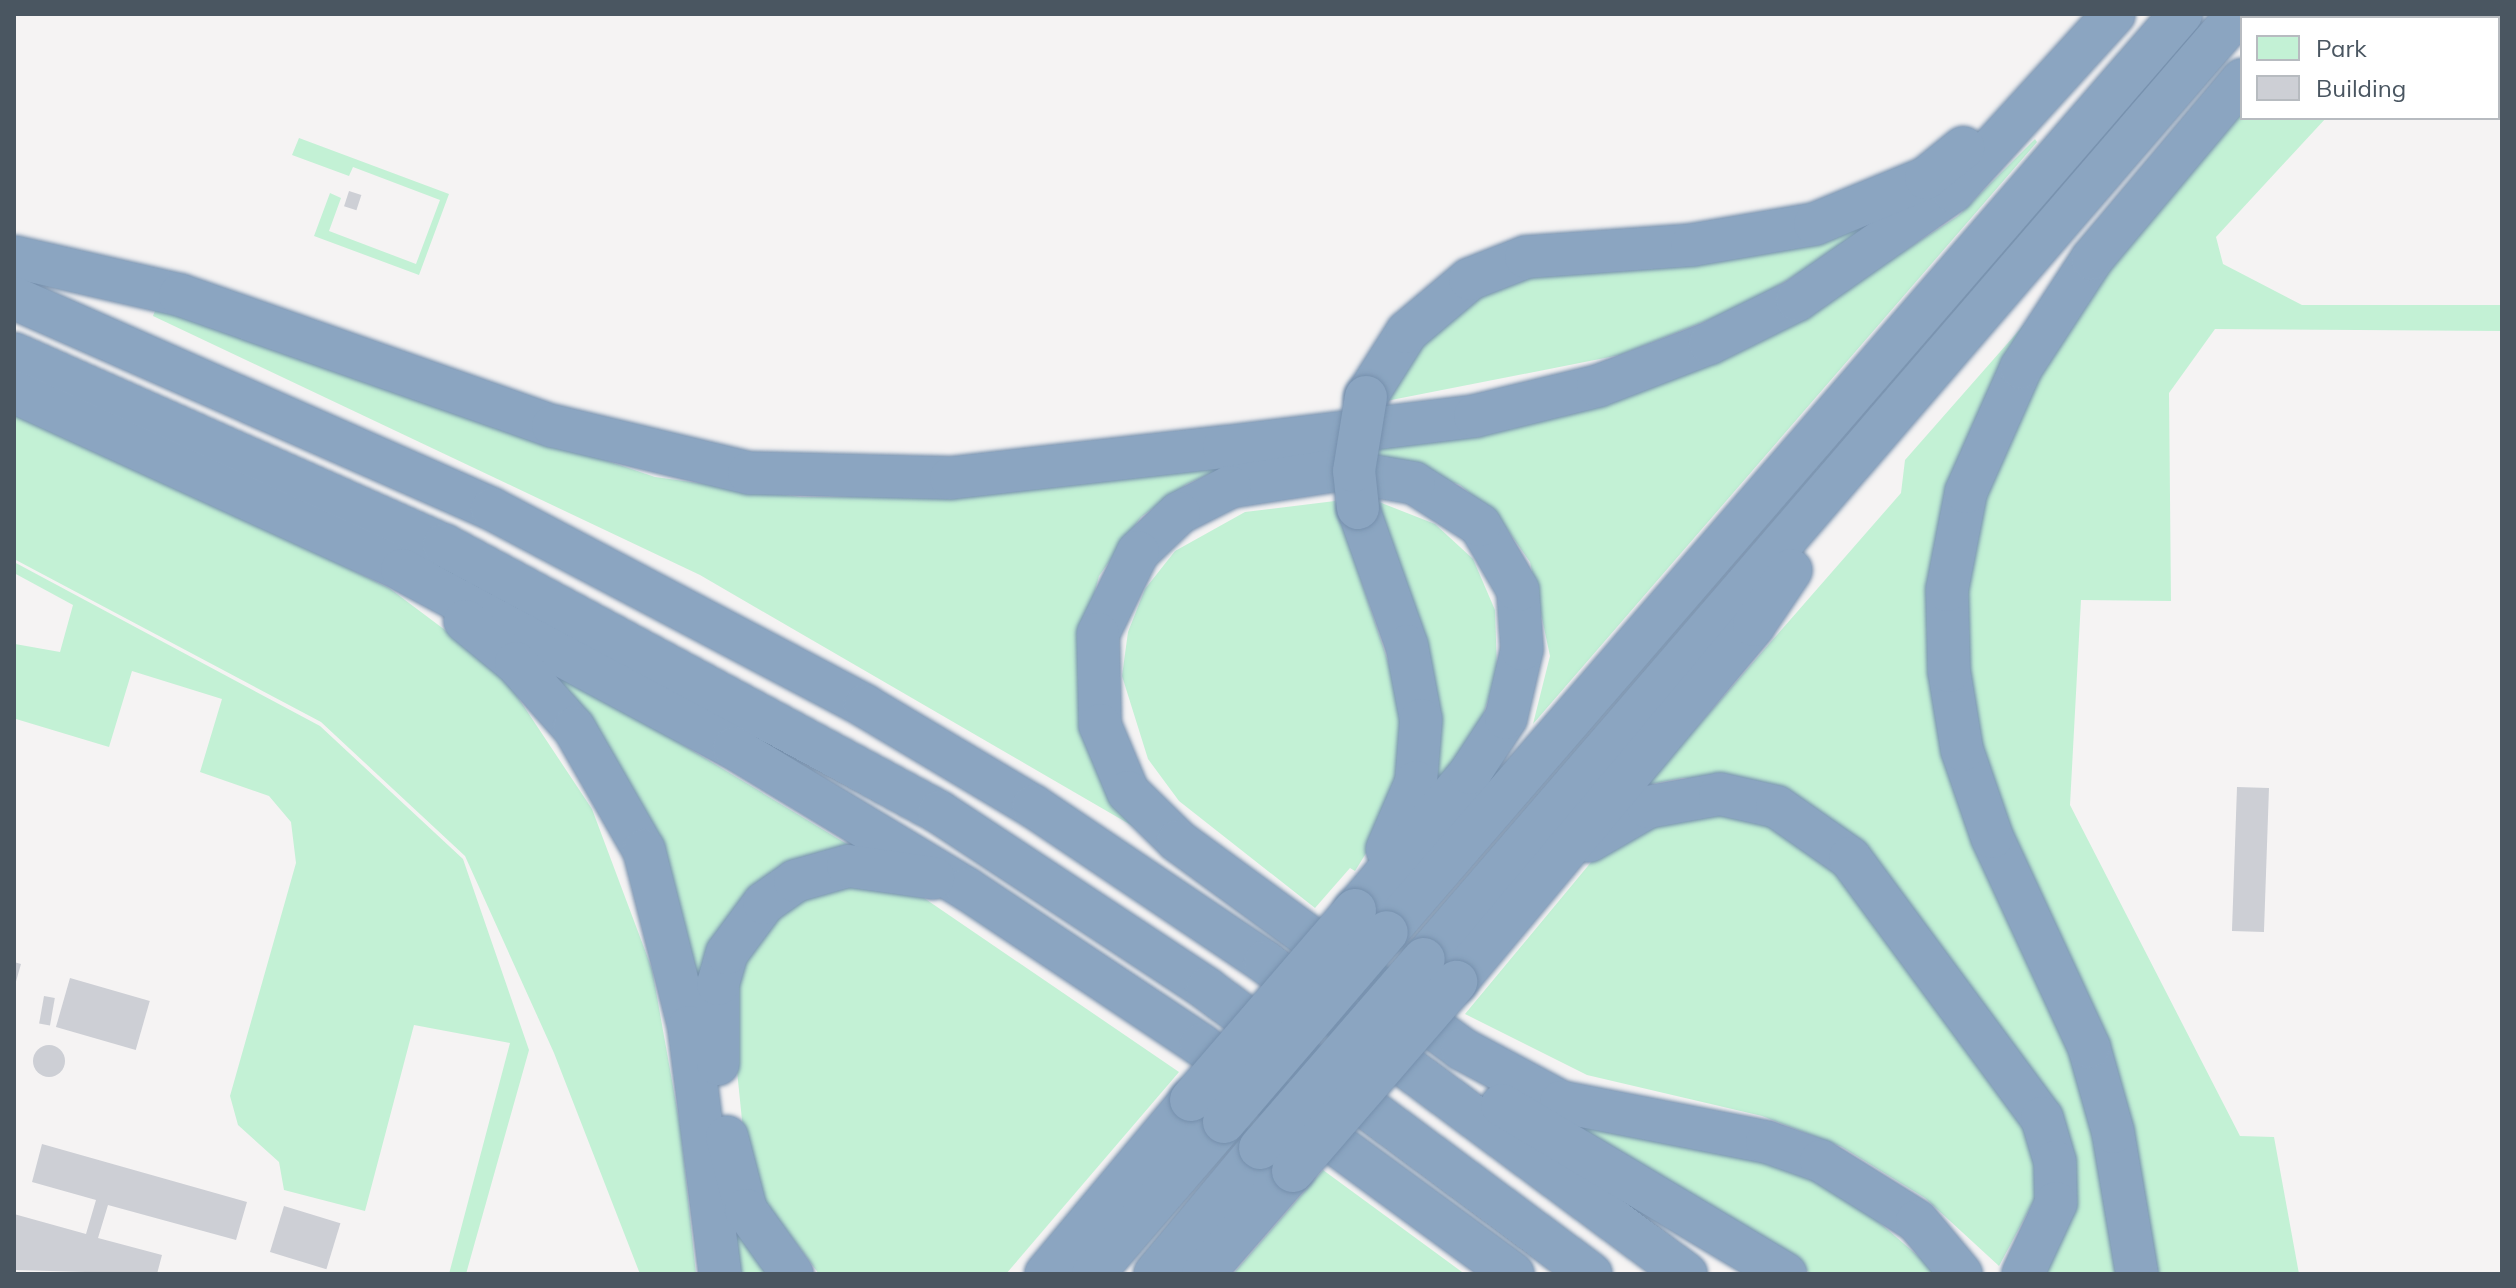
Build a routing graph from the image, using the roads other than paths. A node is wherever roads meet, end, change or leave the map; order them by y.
1 (2114, 14) edge
2 (2181, 14) edge
3 (2238, 14) edge
4 (2076, 57) junction
5 (2240, 82) edge
6 (14, 257) edge
7 (14, 298) edge
8 (1964, 340) junction
9 (14, 354) edge
10 (14, 392) edge
11 (402, 570) junction
12 (1564, 856) junction
13 (967, 889) junction
14 (1371, 921) junction
15 (1265, 962) junction
16 (1440, 970) junction
17 (1207, 1111) junction
18 (1277, 1160) junction
19 (1101, 1207) junction
20 (2026, 1269) edge
21 (1508, 1271) edge
22 (720, 1274) edge
23 (792, 1274) edge
24 (1021, 1274) edge
25 (1046, 1274) edge
26 (1093, 1274) edge
27 (1155, 1274) edge
28 (1203, 1274) edge
29 (1591, 1274) edge
30 (1686, 1274) edge
31 (1786, 1274) edge
32 (1961, 1274) edge
33 (2137, 1274) edge

1 - 4 highway
2 - 14 highway
3 - 8 highway
4 - 6 highway
4 - 14 highway, bridge
5 - 33 highway
7 - 15 highway
8 - 12 highway
8 - 16 highway
9 - 29 highway
10 - 11 highway
11 - 13 highway
11 - 22 highway
12 - 16 highway
12 - 20 highway
13 - 21 highway
13 - 23 highway
14 - 17 highway, bridge
14 - 32 highway
15 - 30 highway
15 - 31 highway
16 - 18 highway, bridge
17 - 19 highway
17 - 26 highway
18 - 27 highway
18 - 28 highway
19 - 24 highway
19 - 25 highway

